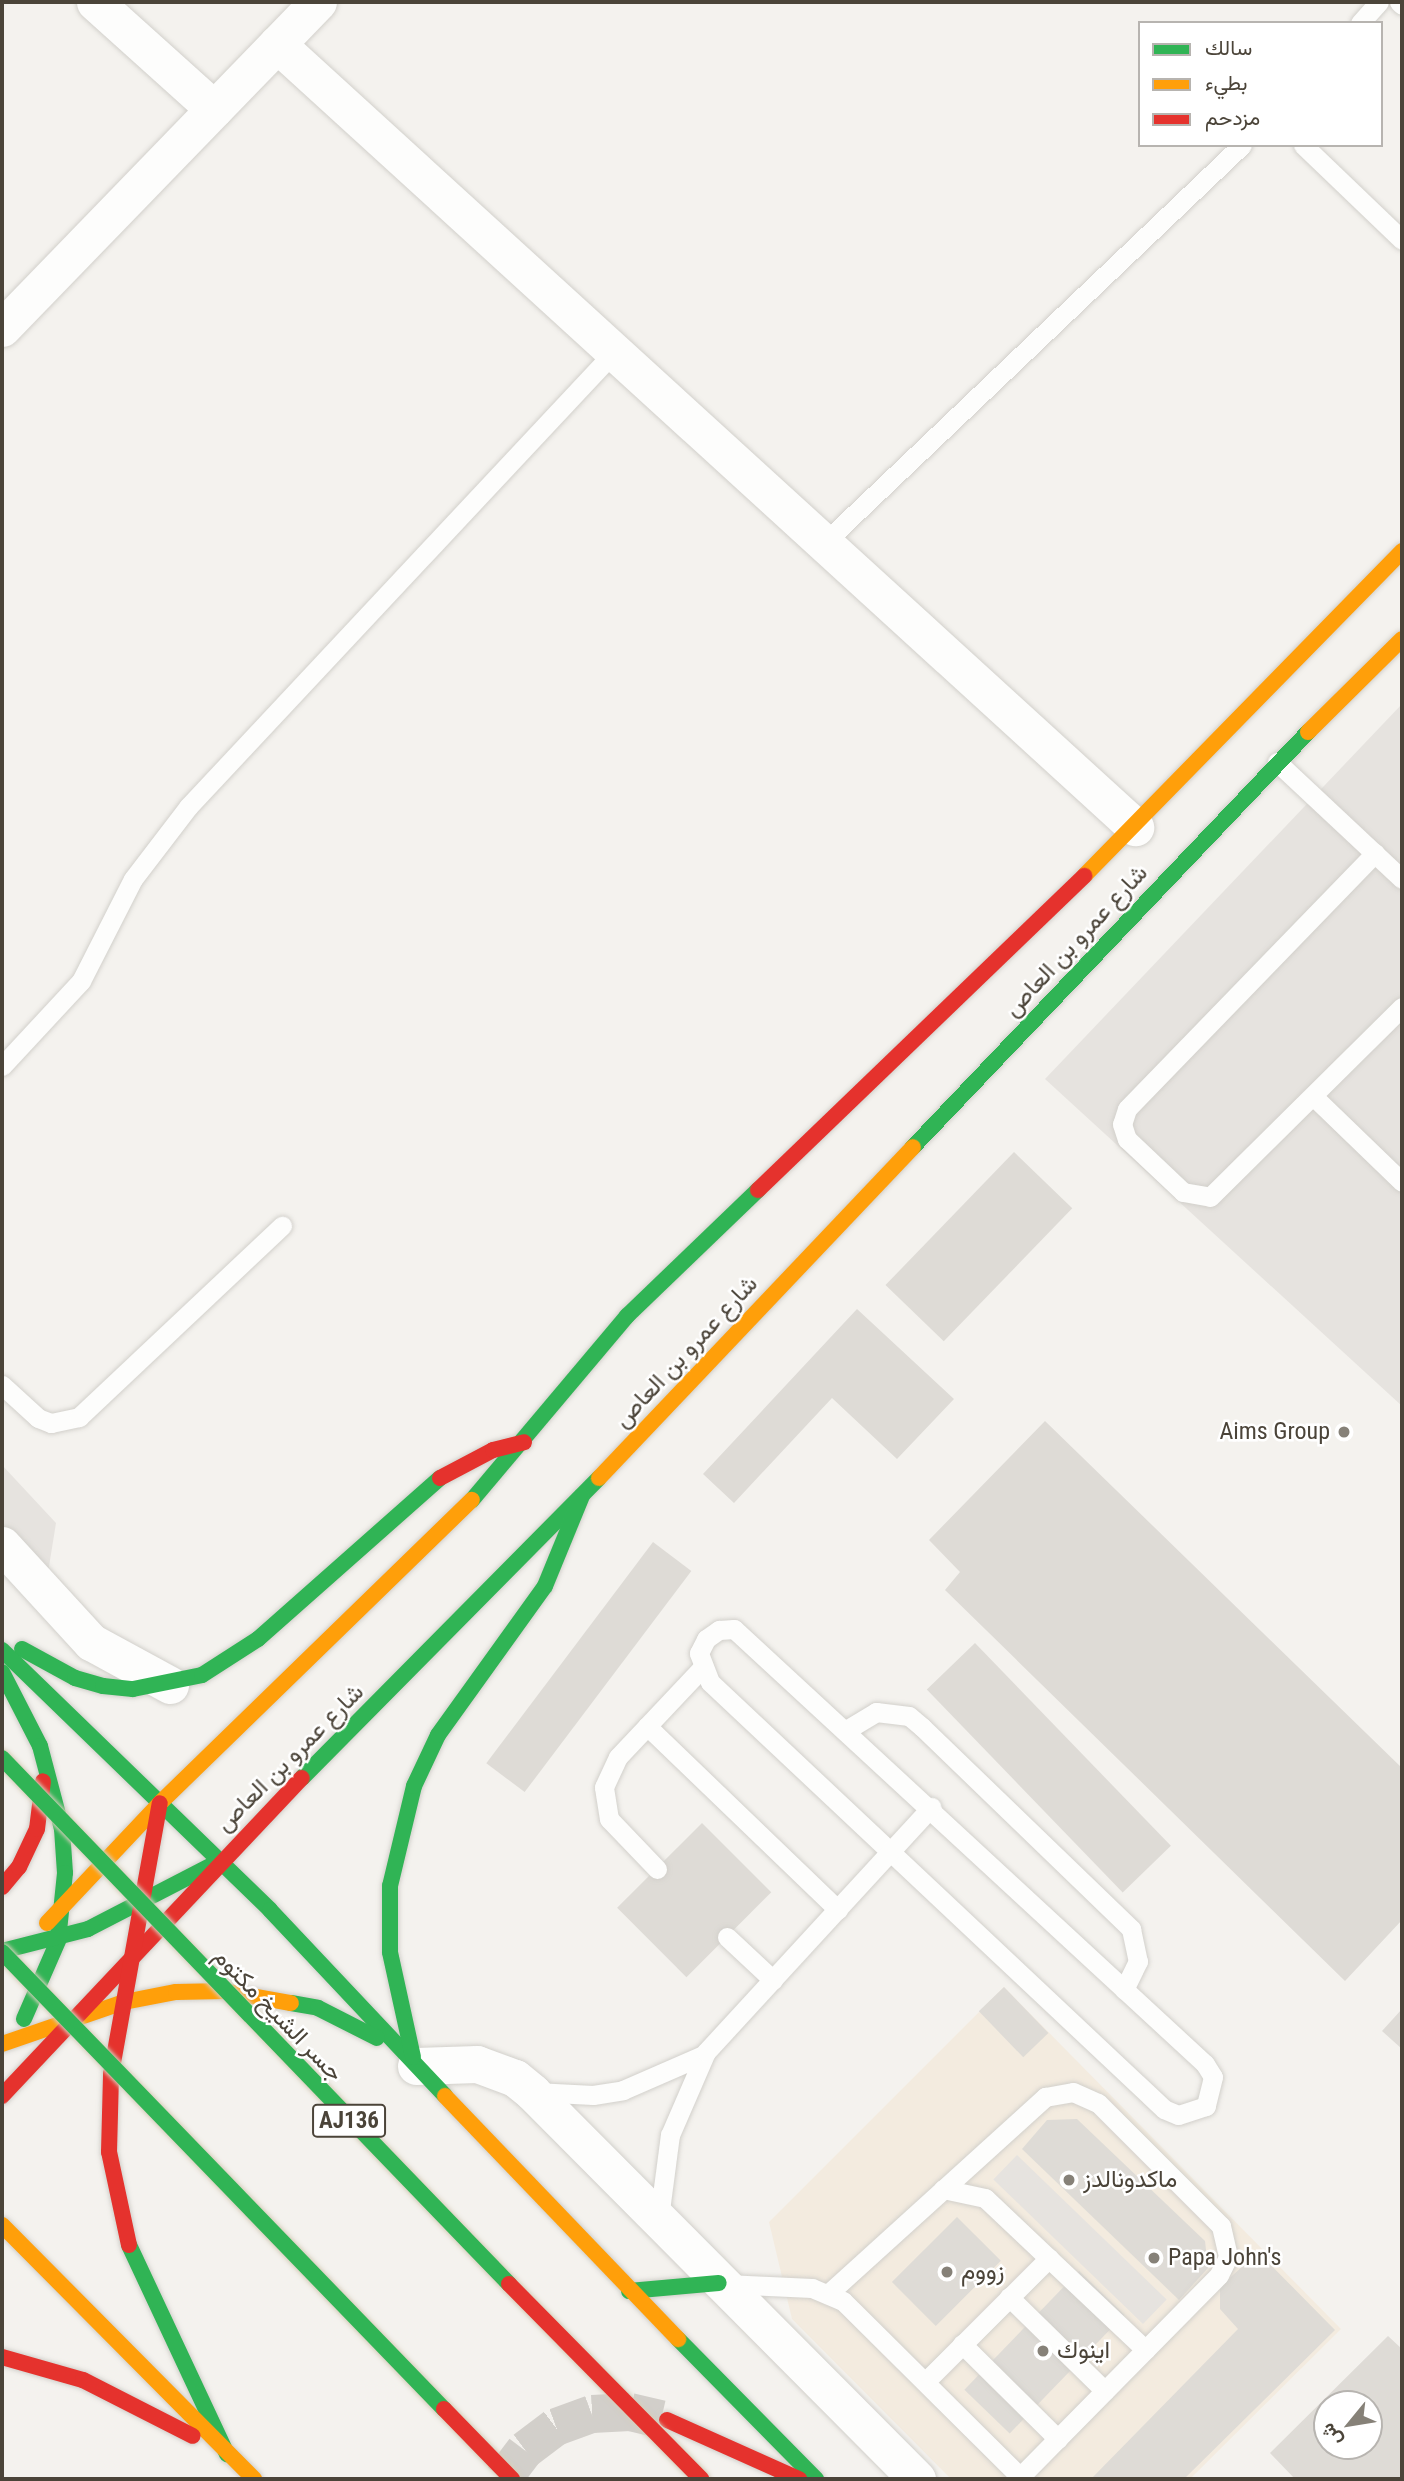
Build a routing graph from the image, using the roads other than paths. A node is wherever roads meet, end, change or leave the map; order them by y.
1 (95, 2) edge
2 (318, 2) edge
3 (1379, 2) edge
4 (1362, 21) edge
5 (277, 44) junction
6 (215, 109) junction
7 (1240, 147) edge
8 (1305, 147) edge
9 (1402, 240) edge
10 (2, 328) edge
11 (614, 352) junction
12 (824, 543) junction
13 (1402, 551) edge
14 (1402, 639) edge
15 (1277, 762) junction
16 (1135, 827) junction
17 (1375, 853) junction
18 (1402, 878) edge
19 (1402, 1007) edge
20 (2, 1066) edge
21 (1314, 1097) junction
22 (1402, 1182) edge
23 (282, 1226) dead end
24 (2, 1385) edge
25 (524, 1443) junction
26 (582, 1496) junction
27 (2, 1545) edge
28 (2, 1636) edge
29 (2, 1650) edge
30 (701, 1669) junction
31 (2, 1672) edge
32 (170, 1685) junction
33 (648, 1726) junction
34 (848, 1729) junction
35 (40, 1746) junction
36 (2, 1758) edge
37 (160, 1803) junction
38 (931, 1808) junction
39 (890, 1853) junction
40 (220, 1861) junction
41 (657, 1868) dead end
42 (2, 1887) edge
43 (146, 1900) junction
44 (62, 1907) junction
45 (838, 1910) junction
46 (727, 1937) dead end
47 (58, 1941) junction
48 (22, 1949) junction
49 (2, 1952) edge
50 (134, 1955) junction
51 (2, 1969) edge
52 (773, 1980) junction
53 (1124, 1990) junction
54 (124, 2002) junction
55 (75, 2018) junction
56 (4, 2045) edge
57 (706, 2052) junction
58 (416, 2066) junction
59 (532, 2092) junction
60 (2, 2096) edge
61 (943, 2189) junction
62 (659, 2224) junction
63 (2, 2225) edge
64 (1049, 2258) junction
65 (719, 2283) junction
66 (629, 2291) junction
67 (829, 2293) junction
68 (1009, 2297) junction
69 (962, 2344) junction
70 (1146, 2350) junction
71 (2, 2357) edge
72 (926, 2381) junction
73 (1105, 2391) junction
74 (667, 2420) tunnel mouth
75 (1058, 2440) junction
76 (228, 2454) junction
77 (1021, 2478) edge
78 (254, 2479) edge
79 (512, 2479) edge
80 (701, 2479) edge
81 (799, 2479) edge
82 (816, 2479) edge
83 (917, 2479) edge

1 - 6 street
2 - 5 street
3 - 4 lane
5 - 6 street
5 - 11 street
6 - 10 street
7 - 12 lane
8 - 9 lane
11 - 12 street
11 - 20 lane
12 - 16 street
13 - 16 main road, شارع عمرو بن العاص
14 - 15 main road, شارع عمرو بن العاص
15 - 17 lane
15 - 26 main road, شارع عمرو بن العاص
16 - 25 main road, شارع عمرو بن العاص
17 - 18 lane
17 - 21 lane
19 - 21 lane
21 - 22 lane
23 - 24 lane
25 - 32 main road
25 - 37 main road, شارع عمرو بن العاص
26 - 40 main road, شارع عمرو بن العاص
26 - 58 main road
27 - 32 street
28 - 32 main road
29 - 37 main road
30 - 33 lane
30 - 34 lane
30 - 39 lane
31 - 35 main road
33 - 41 lane
33 - 45 lane
34 - 38 lane
34 - 53 lane
35 - 42 main road
35 - 44 main road
36 - 80 main road, جسر الشيخ مكتوم / AJ136, bridge
37 - 40 main road
37 - 43 main road
37 - 44 main road, شارع عمرو بن العاص
38 - 39 lane
38 - 53 lane
39 - 45 lane
39 - 53 lane
40 - 43 main road
40 - 50 main road, شارع عمرو بن العاص
40 - 58 main road
43 - 47 main road
43 - 50 main road
44 - 47 main road
44 - 48 main road, شارع عمرو بن العاص
45 - 52 lane
46 - 52 lane
47 - 48 main road
47 - 56 main road
48 - 49 main road
48 - 51 main road, شارع عمرو بن العاص
49 - 79 main road, bridge
50 - 54 main road
50 - 55 main road, شارع عمرو بن العاص
52 - 57 lane
54 - 55 main road
54 - 58 main road
54 - 76 main road
55 - 56 main road
55 - 60 main road, شارع عمرو بن العاص
57 - 59 lane
57 - 62 lane
58 - 59 street
58 - 66 main road
59 - 62 street
61 - 64 lane
61 - 67 lane
61 - 70 lane
62 - 65 street
63 - 76 main road
64 - 68 lane
64 - 70 lane
65 - 66 main road
65 - 67 lane
65 - 83 street
66 - 82 main road
67 - 72 lane
68 - 69 lane
68 - 73 lane
69 - 72 lane
69 - 75 lane
70 - 73 lane
71 - 76 main road
72 - 77 lane
73 - 75 lane
74 - 81 main road
75 - 77 lane
76 - 78 main road

